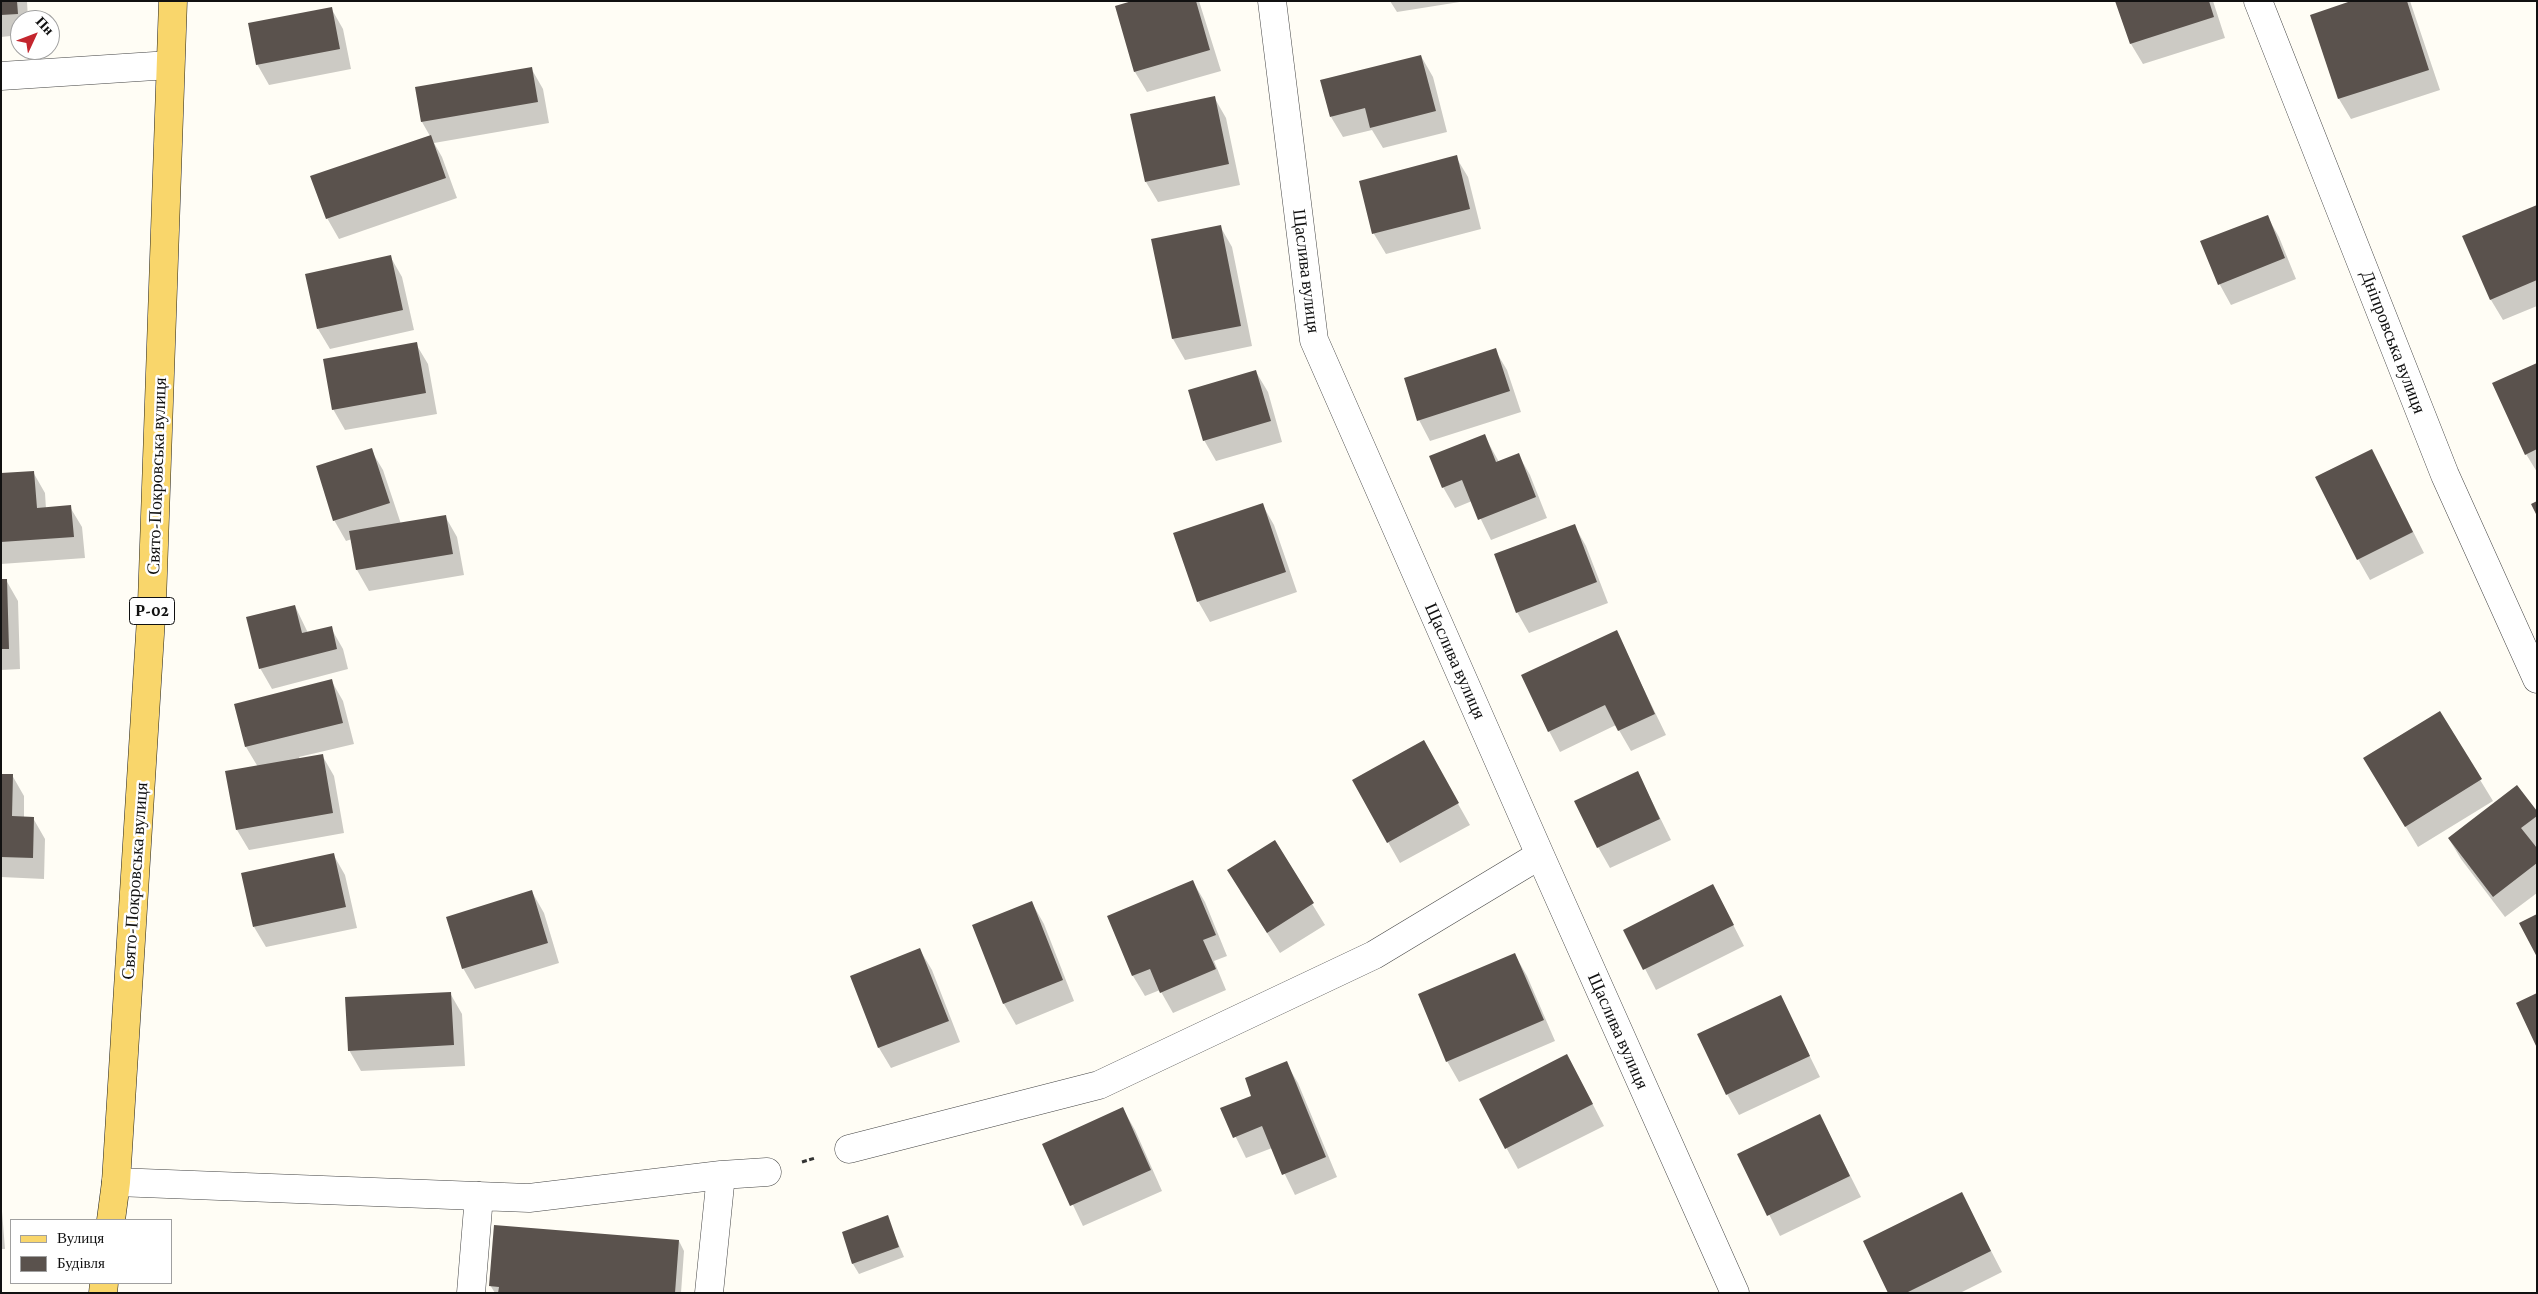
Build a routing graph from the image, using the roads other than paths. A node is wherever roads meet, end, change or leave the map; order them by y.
1 (173, 1) edge
2 (1272, 1) edge
3 (2258, 1) edge
4 (170, 65) junction
5 (1, 76) edge
6 (2537, 679) edge
7 (1540, 855) junction
8 (849, 1149) road end
9 (767, 1172) road end
10 (721, 1174) junction
11 (116, 1182) junction
12 (479, 1196) junction
13 (111, 1219) edge
14 (471, 1293) edge
15 (709, 1293) edge
16 (1735, 1293) edge

1 - 4 main road, Свято-Покровська вулиця / Р-02
2 - 7 street, Щаслива вулиця
3 - 6 street, Дніпровська вулиця
4 - 5 street
4 - 11 main road, Свято-Покровська вулиця / Р-02
7 - 8 street
7 - 16 street, Щаслива вулиця
9 - 10 street
10 - 12 street
10 - 15 street
11 - 12 street
11 - 13 main road, Свято-Покровська вулиця / Р-02
12 - 14 street

